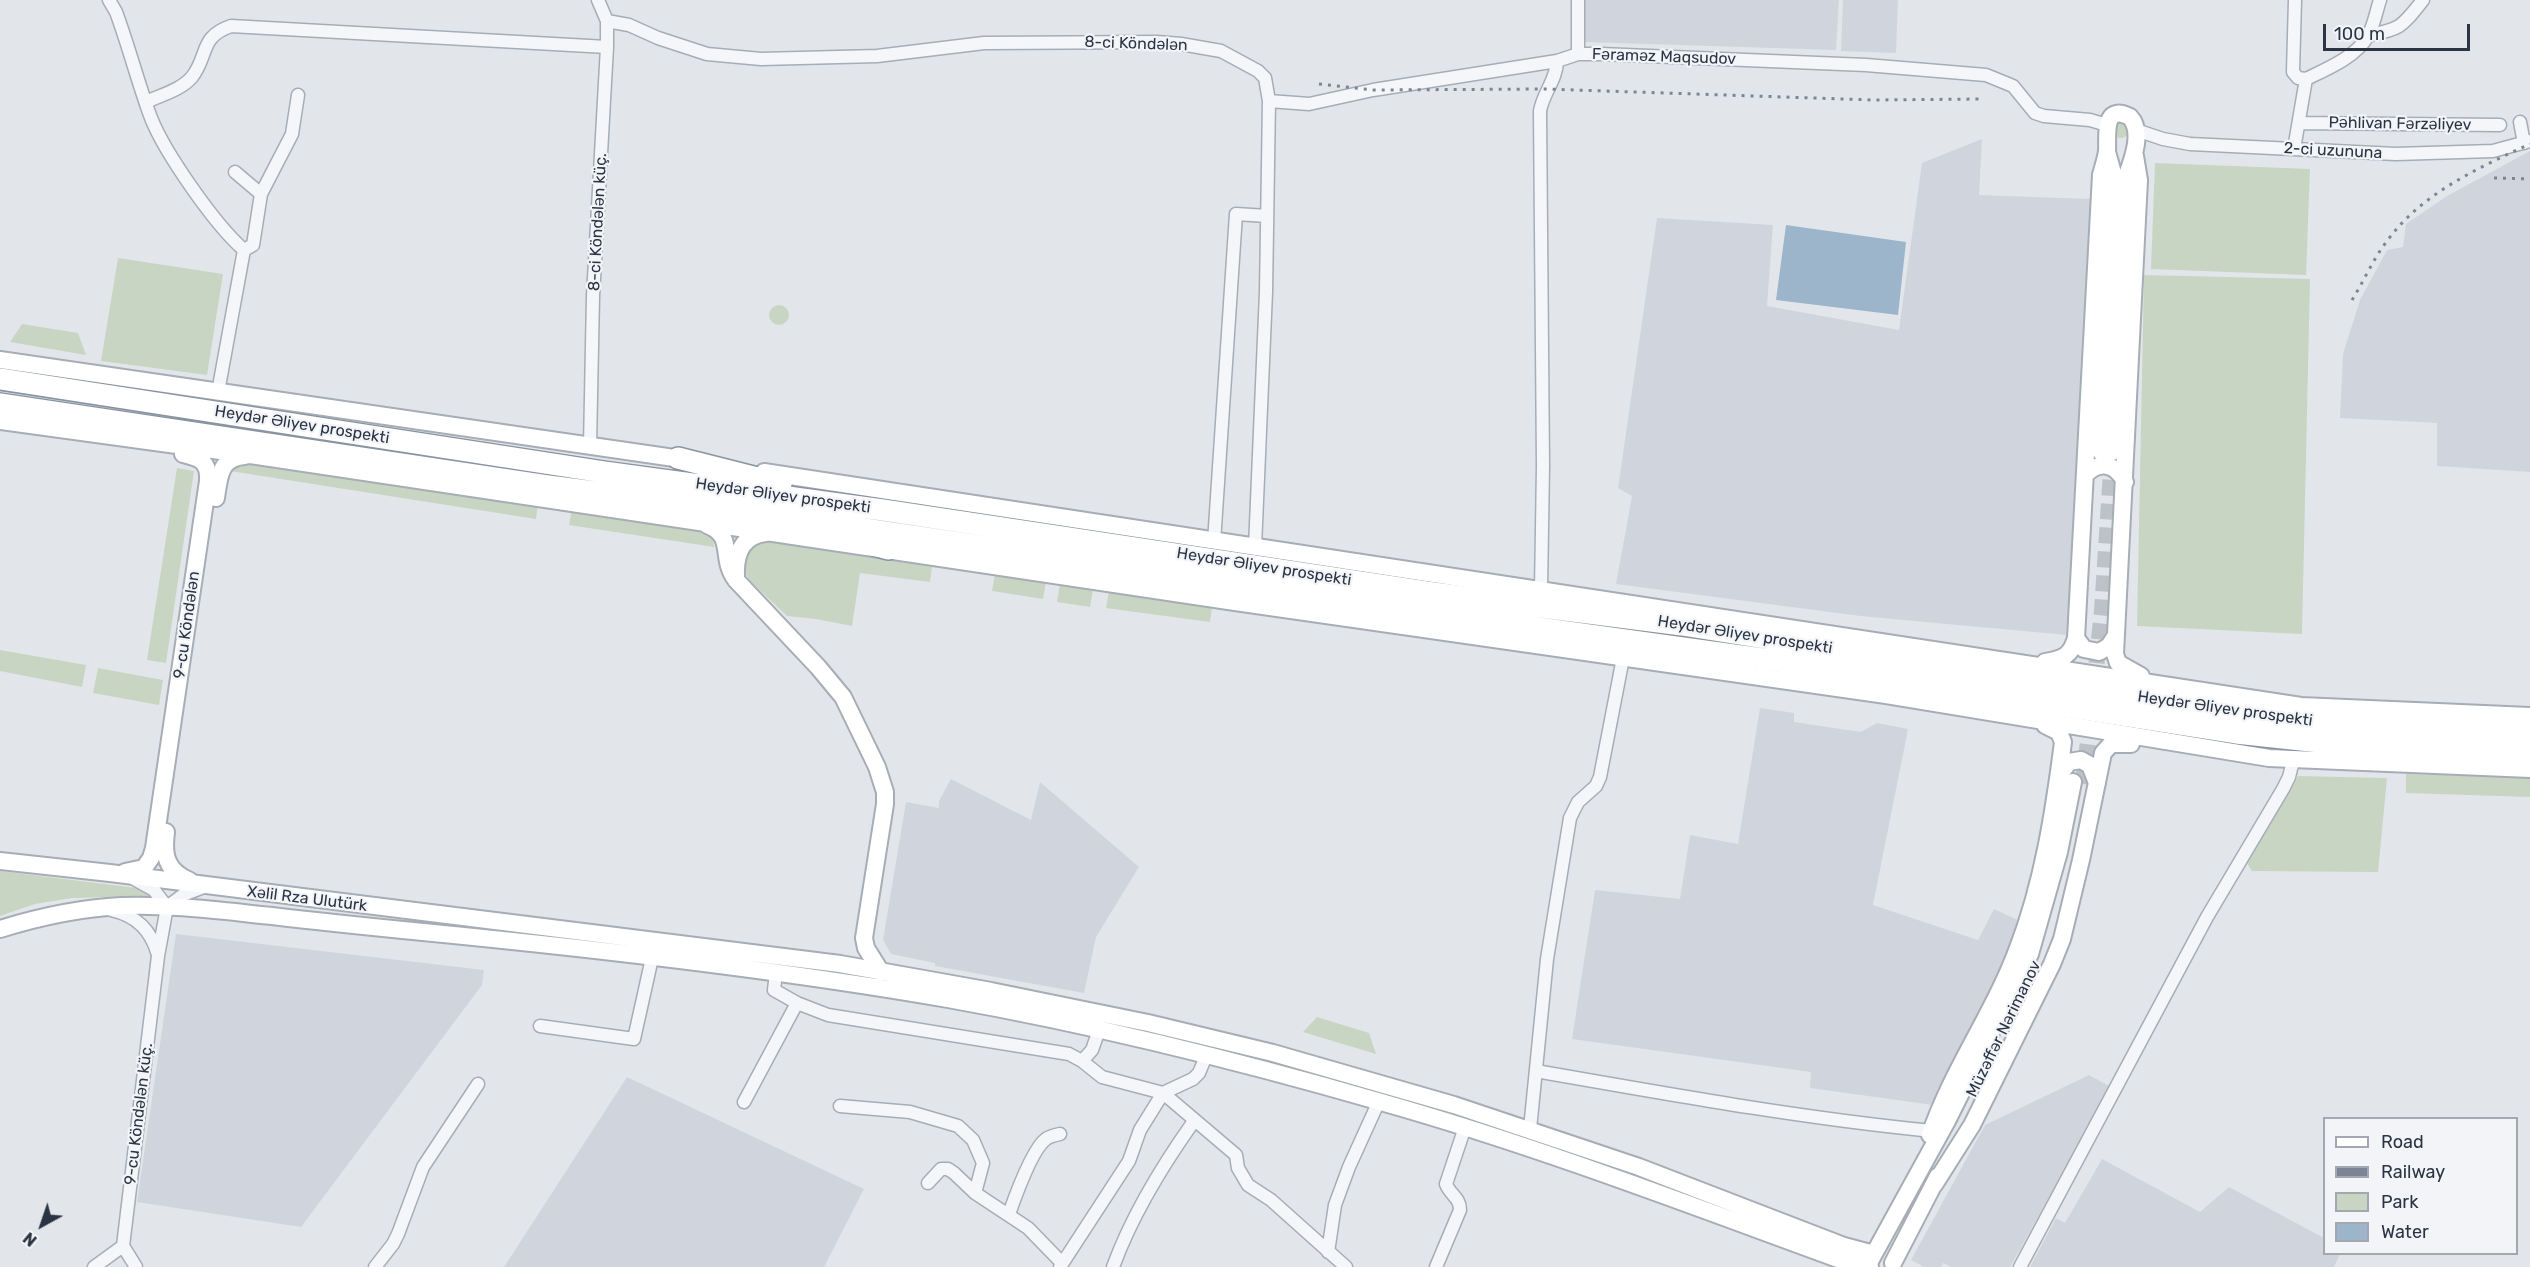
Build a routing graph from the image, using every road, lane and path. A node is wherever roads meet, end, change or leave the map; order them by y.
1 (110, 0) edge
2 (598, 0) edge
3 (1578, 0) edge
4 (2295, 0) edge
5 (2380, 0) edge
6 (2423, 0) edge
7 (607, 21) junction
8 (2369, 35) junction
9 (607, 47) junction
10 (1578, 54) junction
11 (1557, 61) junction
12 (2306, 79) junction
13 (298, 95) dead end
14 (1269, 101) junction
15 (146, 102) junction
16 (2520, 122) dead end
17 (2299, 123) junction
18 (2500, 125) dead end
19 (2107, 128) junction
20 (2136, 132) junction
21 (2527, 142) edge
22 (2294, 149) junction
23 (2107, 151) junction
24 (2134, 153) junction
25 (235, 172) dead end
26 (261, 194) junction
27 (1267, 216) junction
28 (244, 250) junction
29 (0, 360) edge
30 (0, 379) edge
31 (218, 392) junction
32 (0, 404) edge
33 (0, 421) edge
34 (91, 435) junction
35 (590, 446) junction
36 (257, 456) junction
37 (678, 458) junction
38 (2086, 474) junction
39 (2125, 482) junction
40 (883, 510) junction
41 (764, 514) junction
42 (692, 520) junction
43 (776, 532) junction
44 (1214, 542) junction
45 (1255, 547) junction
46 (888, 549) junction
47 (736, 580) junction
48 (1541, 590) junction
49 (2115, 637) junction
50 (2076, 638) junction
51 (1623, 658) junction
52 (2033, 664) junction
53 (2158, 684) junction
54 (2530, 716) edge
55 (2030, 719) junction
56 (2530, 732) edge
57 (2530, 752) edge
58 (2269, 758) junction
59 (2293, 761) junction
60 (2530, 769) edge
61 (2078, 781) junction
62 (0, 861) edge
63 (110, 873) junction
64 (208, 887) junction
65 (167, 907) junction
66 (100, 908) junction
67 (163, 928) junction
68 (0, 929) edge
69 (149, 932) junction
70 (864, 938) junction
71 (614, 944) junction
72 (158, 956) junction
73 (652, 958) junction
74 (840, 964) junction
75 (881, 972) junction
76 (776, 974) junction
77 (954, 992) junction
78 (797, 1003) junction
79 (540, 1026) dead end
80 (1099, 1030) junction
81 (1206, 1056) junction
82 (1082, 1061) junction
83 (1536, 1071) junction
84 (478, 1084) dead end
85 (1163, 1093) junction
86 (1379, 1101) junction
87 (744, 1102) dead end
88 (840, 1106) dead end
89 (1194, 1121) junction
90 (1465, 1127) junction
91 (1530, 1129) junction
92 (1932, 1131) junction
93 (1060, 1134) dead end
94 (1636, 1175) junction
95 (1917, 1176) junction
96 (928, 1183) dead end
97 (975, 1193) junction
98 (1009, 1214) junction
99 (123, 1246) junction
100 (1328, 1252) junction
101 (1873, 1260) edge
102 (1841, 1263) edge
103 (1061, 1265) edge
104 (1892, 1266) edge
105 (94, 1267) edge
106 (136, 1267) edge
107 (375, 1267) edge
108 (1113, 1267) edge
109 (1346, 1267) edge
110 (1436, 1267) edge
111 (2020, 1267) edge

1 - 15 street
2 - 7 street, 8-ci Köndələn küç.
3 - 10 street
4 - 12 street
5 - 8 street
6 - 8 street
7 - 9 street, 8-ci Köndələn küç.
7 - 14 street, 8-ci Köndələn
8 - 12 street
9 - 15 street
9 - 35 street, 8-ci Köndələn küç.
10 - 11 street, Fəraməz Maqsudov
10 - 19 street, Fəraməz Maqsudov
11 - 14 street, Fəraməz Maqsudov
11 - 48 street
12 - 17 street
13 - 26 street
14 - 27 street, 8-ci Köndələn
15 - 28 street
16 - 21 street
17 - 18 street, Pəhlivan Fərzəliyev
17 - 22 street
19 - 20 main road
19 - 23 main road
20 - 22 street, 2-ci uzununa
20 - 24 main road
21 - 22 street, 2-ci uzununa
23 - 24 main road
23 - 38 main road
24 - 39 main road
25 - 26 street
26 - 28 street
27 - 44 street
27 - 45 street, 8-ci Köndələn
28 - 31 street
29 - 31 main road
30 - 40 highway, Heydər Əliyev prospekti
31 - 35 main road
32 - 41 highway, Heydər Əliyev prospekti
33 - 34 main road
34 - 36 main road
34 - 63 main road, 9-cu Köndələn
35 - 37 main road
36 - 42 main road
36 - 64 main road, 9-cu Köndələn
37 - 40 highway
37 - 44 main road
38 - 39 main road
38 - 50 main road
39 - 49 main road
40 - 56 highway, Heydər Əliyev prospekti
41 - 46 highway
41 - 57 highway, Heydər Əliyev prospekti
42 - 43 main road
42 - 47 main road
43 - 46 main road
43 - 47 main road
44 - 45 main road
45 - 48 main road
46 - 51 main road
47 - 70 main road
48 - 52 main road
49 - 50 main road
49 - 53 main road
50 - 52 main road
51 - 55 main road
51 - 83 street
52 - 53 main road
53 - 54 main road
55 - 58 main road
55 - 61 main road
58 - 59 main road
58 - 61 main road
59 - 60 main road
59 - 111 street
61 - 92 main road
61 - 95 main road
61 - 104 main road, Müzəffər Nərimanov
62 - 63 main road, Xəlil Rza Ulutürk
63 - 64 main road, Xəlil Rza Ulutürk
63 - 65 street
64 - 65 street
64 - 71 main road, Xəlil Rza Ulutürk
65 - 66 main road
65 - 67 street, 9-cu Köndələn küç.
65 - 71 main road, Xəlil Rza Ulutürk
66 - 68 main road
66 - 69 street
67 - 69 street
67 - 72 street, 9-cu Köndələn küç.
69 - 72 street
70 - 74 main road
70 - 75 main road
71 - 73 main road
71 - 74 main road
72 - 99 street, 9-cu Köndələn küç.
73 - 76 main road
73 - 79 street
74 - 75 main road
75 - 77 main road
76 - 77 main road
76 - 78 street
77 - 80 main road
77 - 91 main road
78 - 82 street
78 - 87 street
80 - 81 main road
80 - 82 street
81 - 85 street
81 - 86 main road
82 - 85 street
83 - 91 street
83 - 92 street
84 - 107 street
85 - 89 street
85 - 103 street
86 - 90 main road
86 - 100 street
88 - 97 street
89 - 100 street
89 - 108 street
90 - 94 main road
90 - 110 street
91 - 94 main road
92 - 95 main road
93 - 98 street
94 - 101 main road
94 - 102 main road
95 - 101 main road
96 - 97 street
97 - 98 street
98 - 103 street
99 - 105 street
99 - 106 street
100 - 109 street
101 - 102 main road
101 - 104 main road

